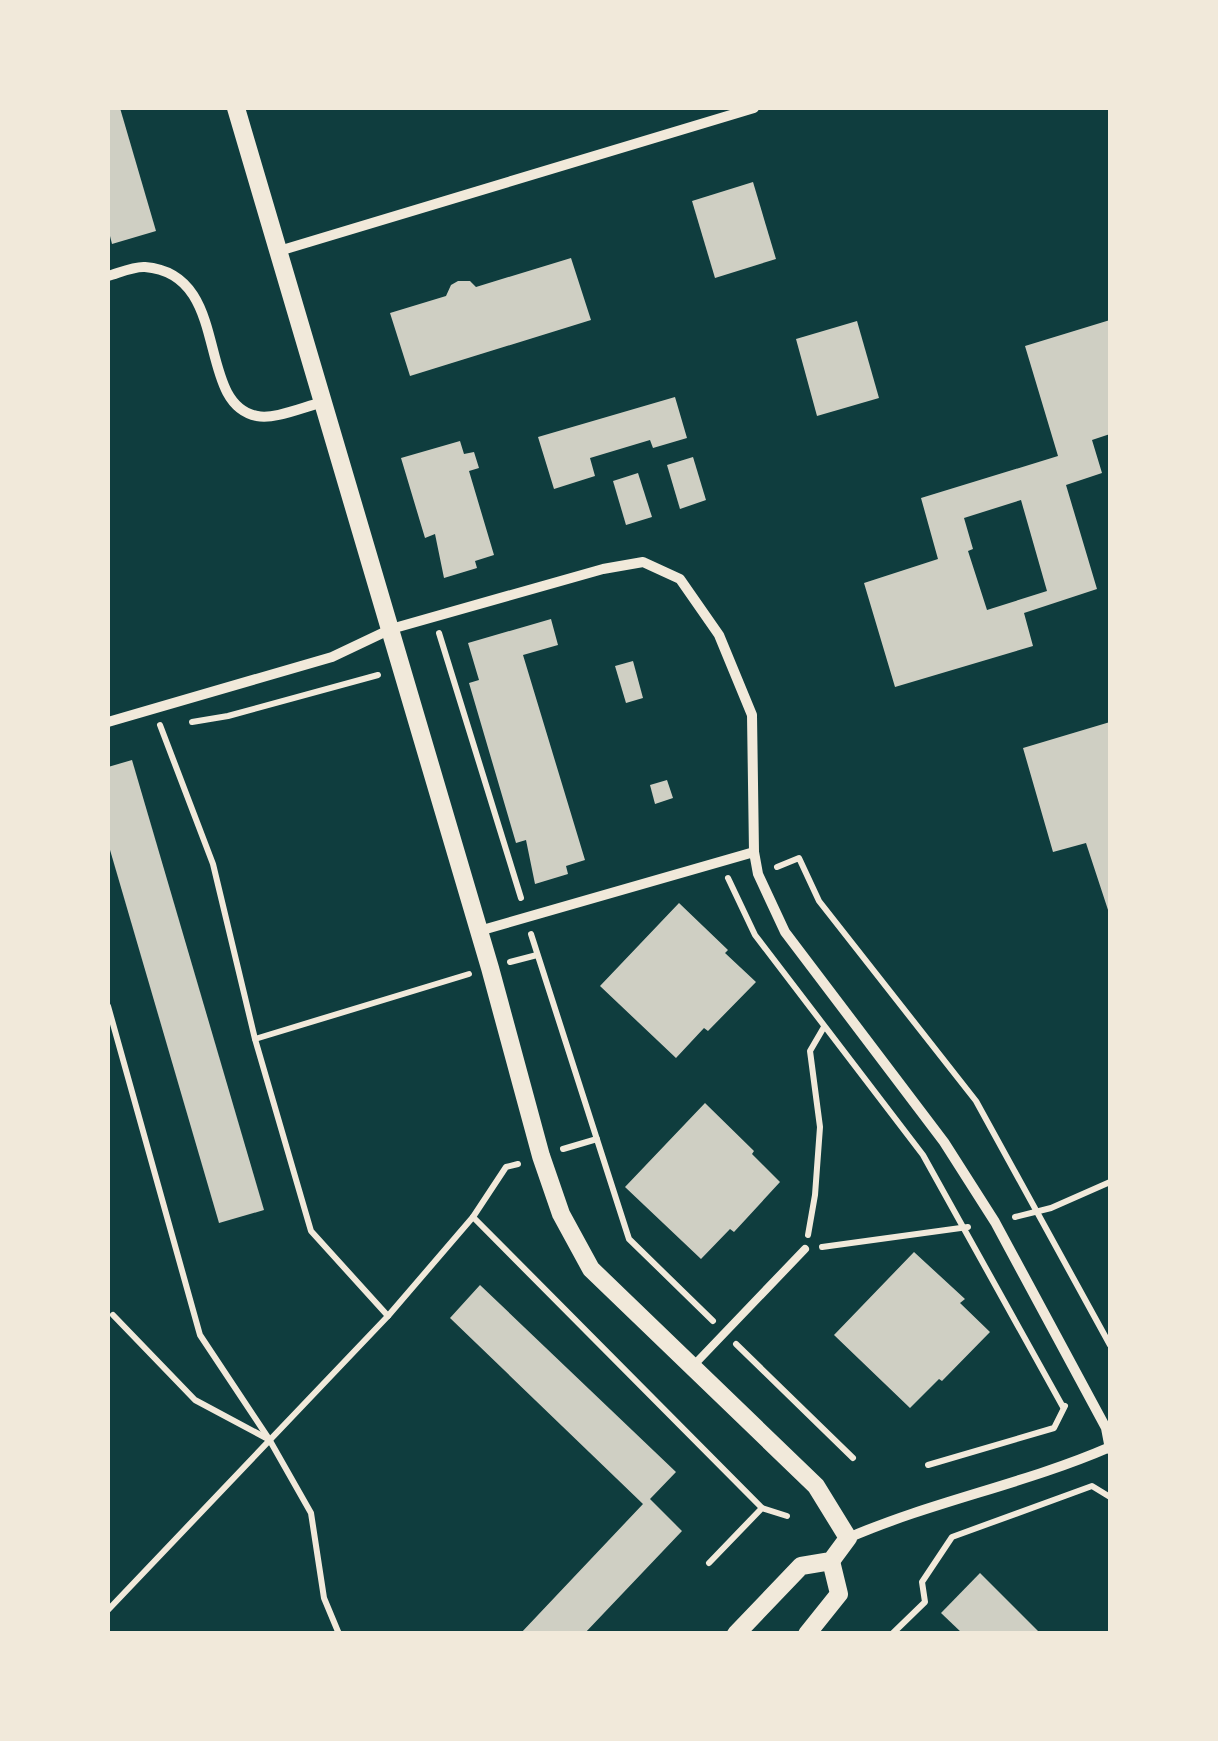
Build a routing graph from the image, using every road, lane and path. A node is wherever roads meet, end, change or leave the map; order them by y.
1 (236, 108) edge
2 (754, 108) edge
3 (279, 251) junction
4 (108, 276) edge
5 (324, 402) junction
6 (434, 617) junction
7 (391, 629) junction
8 (446, 656) junction
9 (403, 669) junction
10 (154, 710) junction
11 (108, 722) edge
12 (161, 728) junction
13 (754, 852) junction
14 (800, 858) dead end
15 (723, 862) junction
16 (527, 918) junction
17 (479, 932) junction
18 (537, 955) junction
19 (490, 968) junction
20 (108, 1006) edge
21 (824, 1026) junction
22 (255, 1039) junction
23 (597, 1138) junction
24 (541, 1156) junction
25 (1110, 1182) edge
26 (1038, 1211) junction
27 (474, 1217) junction
28 (994, 1222) junction
29 (964, 1228) junction
30 (805, 1250) junction
31 (112, 1315) dead end
32 (388, 1316) junction
33 (725, 1332) junction
34 (1110, 1345) edge
35 (692, 1367) junction
36 (1088, 1395) junction
37 (1063, 1408) junction
38 (269, 1439) junction
39 (1110, 1448) edge
40 (854, 1458) dead end
41 (928, 1465) dead end
42 (1110, 1497) edge
43 (762, 1508) junction
44 (786, 1516) dead end
45 (848, 1538) junction
46 (831, 1561) junction
47 (709, 1563) dead end
48 (108, 1610) edge
49 (339, 1634) edge
50 (736, 1634) edge
51 (806, 1634) edge
52 (892, 1634) edge

1 - 3 street
2 - 3 street
3 - 5 street
4 - 5 street
5 - 7 street
6 - 7 street
6 - 8 path
6 - 13 street
7 - 9 street
7 - 10 street
8 - 9 path
8 - 16 path
9 - 12 path
9 - 17 street
10 - 11 street
10 - 12 path
12 - 22 path
13 - 15 street
13 - 28 street
14 - 26 path
15 - 16 street
15 - 21 path
16 - 17 street
16 - 18 path
17 - 19 street
18 - 19 path
18 - 23 path
19 - 22 path
19 - 24 street
20 - 38 path
21 - 29 path
21 - 30 path
22 - 32 path
23 - 24 path
23 - 33 path
24 - 27 path
24 - 35 street
25 - 26 path
26 - 28 path
26 - 34 path
27 - 32 path
27 - 43 path
28 - 29 path
28 - 36 street
29 - 30 path
29 - 37 path
30 - 33 lane
31 - 38 path
32 - 38 path
33 - 35 lane
33 - 40 path
35 - 45 street
36 - 37 path
36 - 39 street
37 - 41 path
38 - 48 path
38 - 49 path
39 - 45 street
42 - 52 path
43 - 44 path
43 - 47 path
45 - 46 street
46 - 50 street
46 - 51 street

